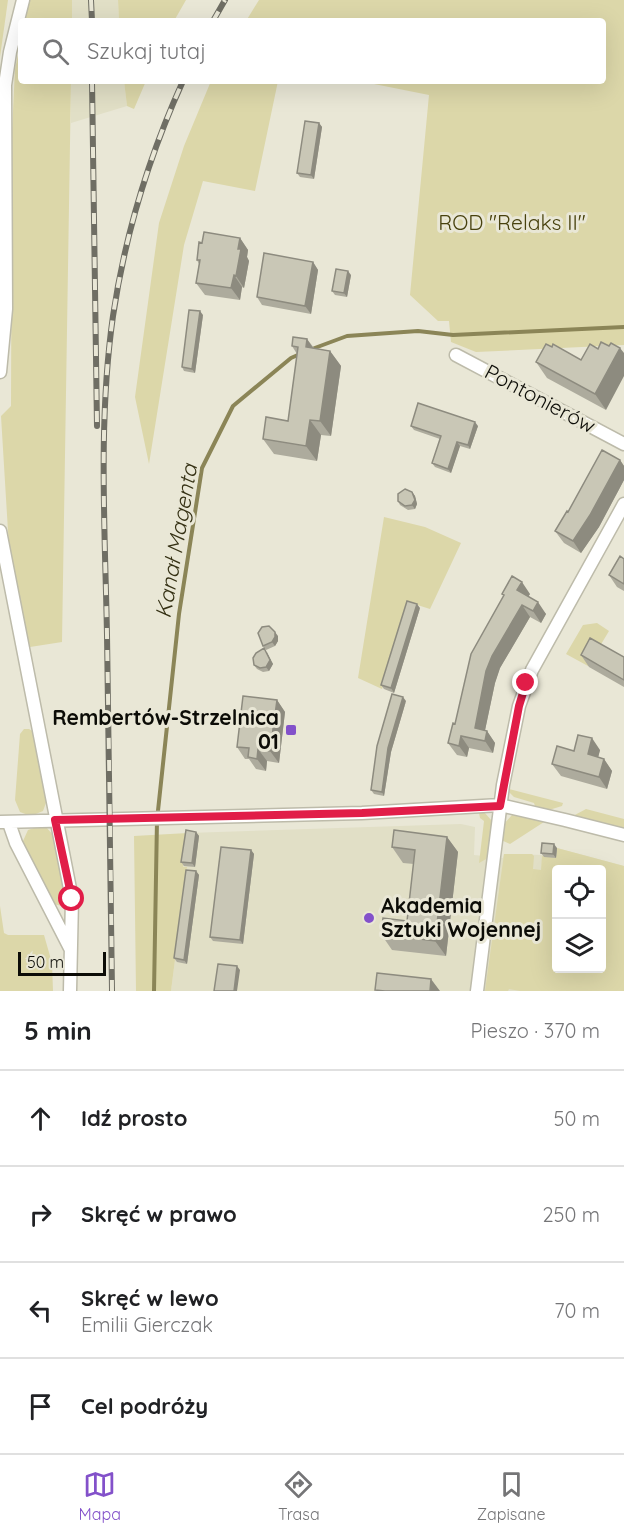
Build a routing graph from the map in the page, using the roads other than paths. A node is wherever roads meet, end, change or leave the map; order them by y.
1 (23, 0) edge
2 (18, 18) edge
3 (18, 20) edge
4 (456, 355) dead end
5 (0, 372) edge
6 (624, 444) edge
7 (624, 504) edge
8 (0, 531) edge
9 (500, 806) junction
10 (55, 820) junction
11 (4, 823) edge
12 (624, 835) edge
13 (71, 951) junction
14 (70, 991) edge
15 (477, 991) edge

1 - 2 street
3 - 5 street
4 - 6 street, Pontonierów
7 - 9 street
8 - 10 street
9 - 10 street
9 - 12 street
9 - 15 street
10 - 11 street
10 - 13 street
11 - 13 street
13 - 14 street

